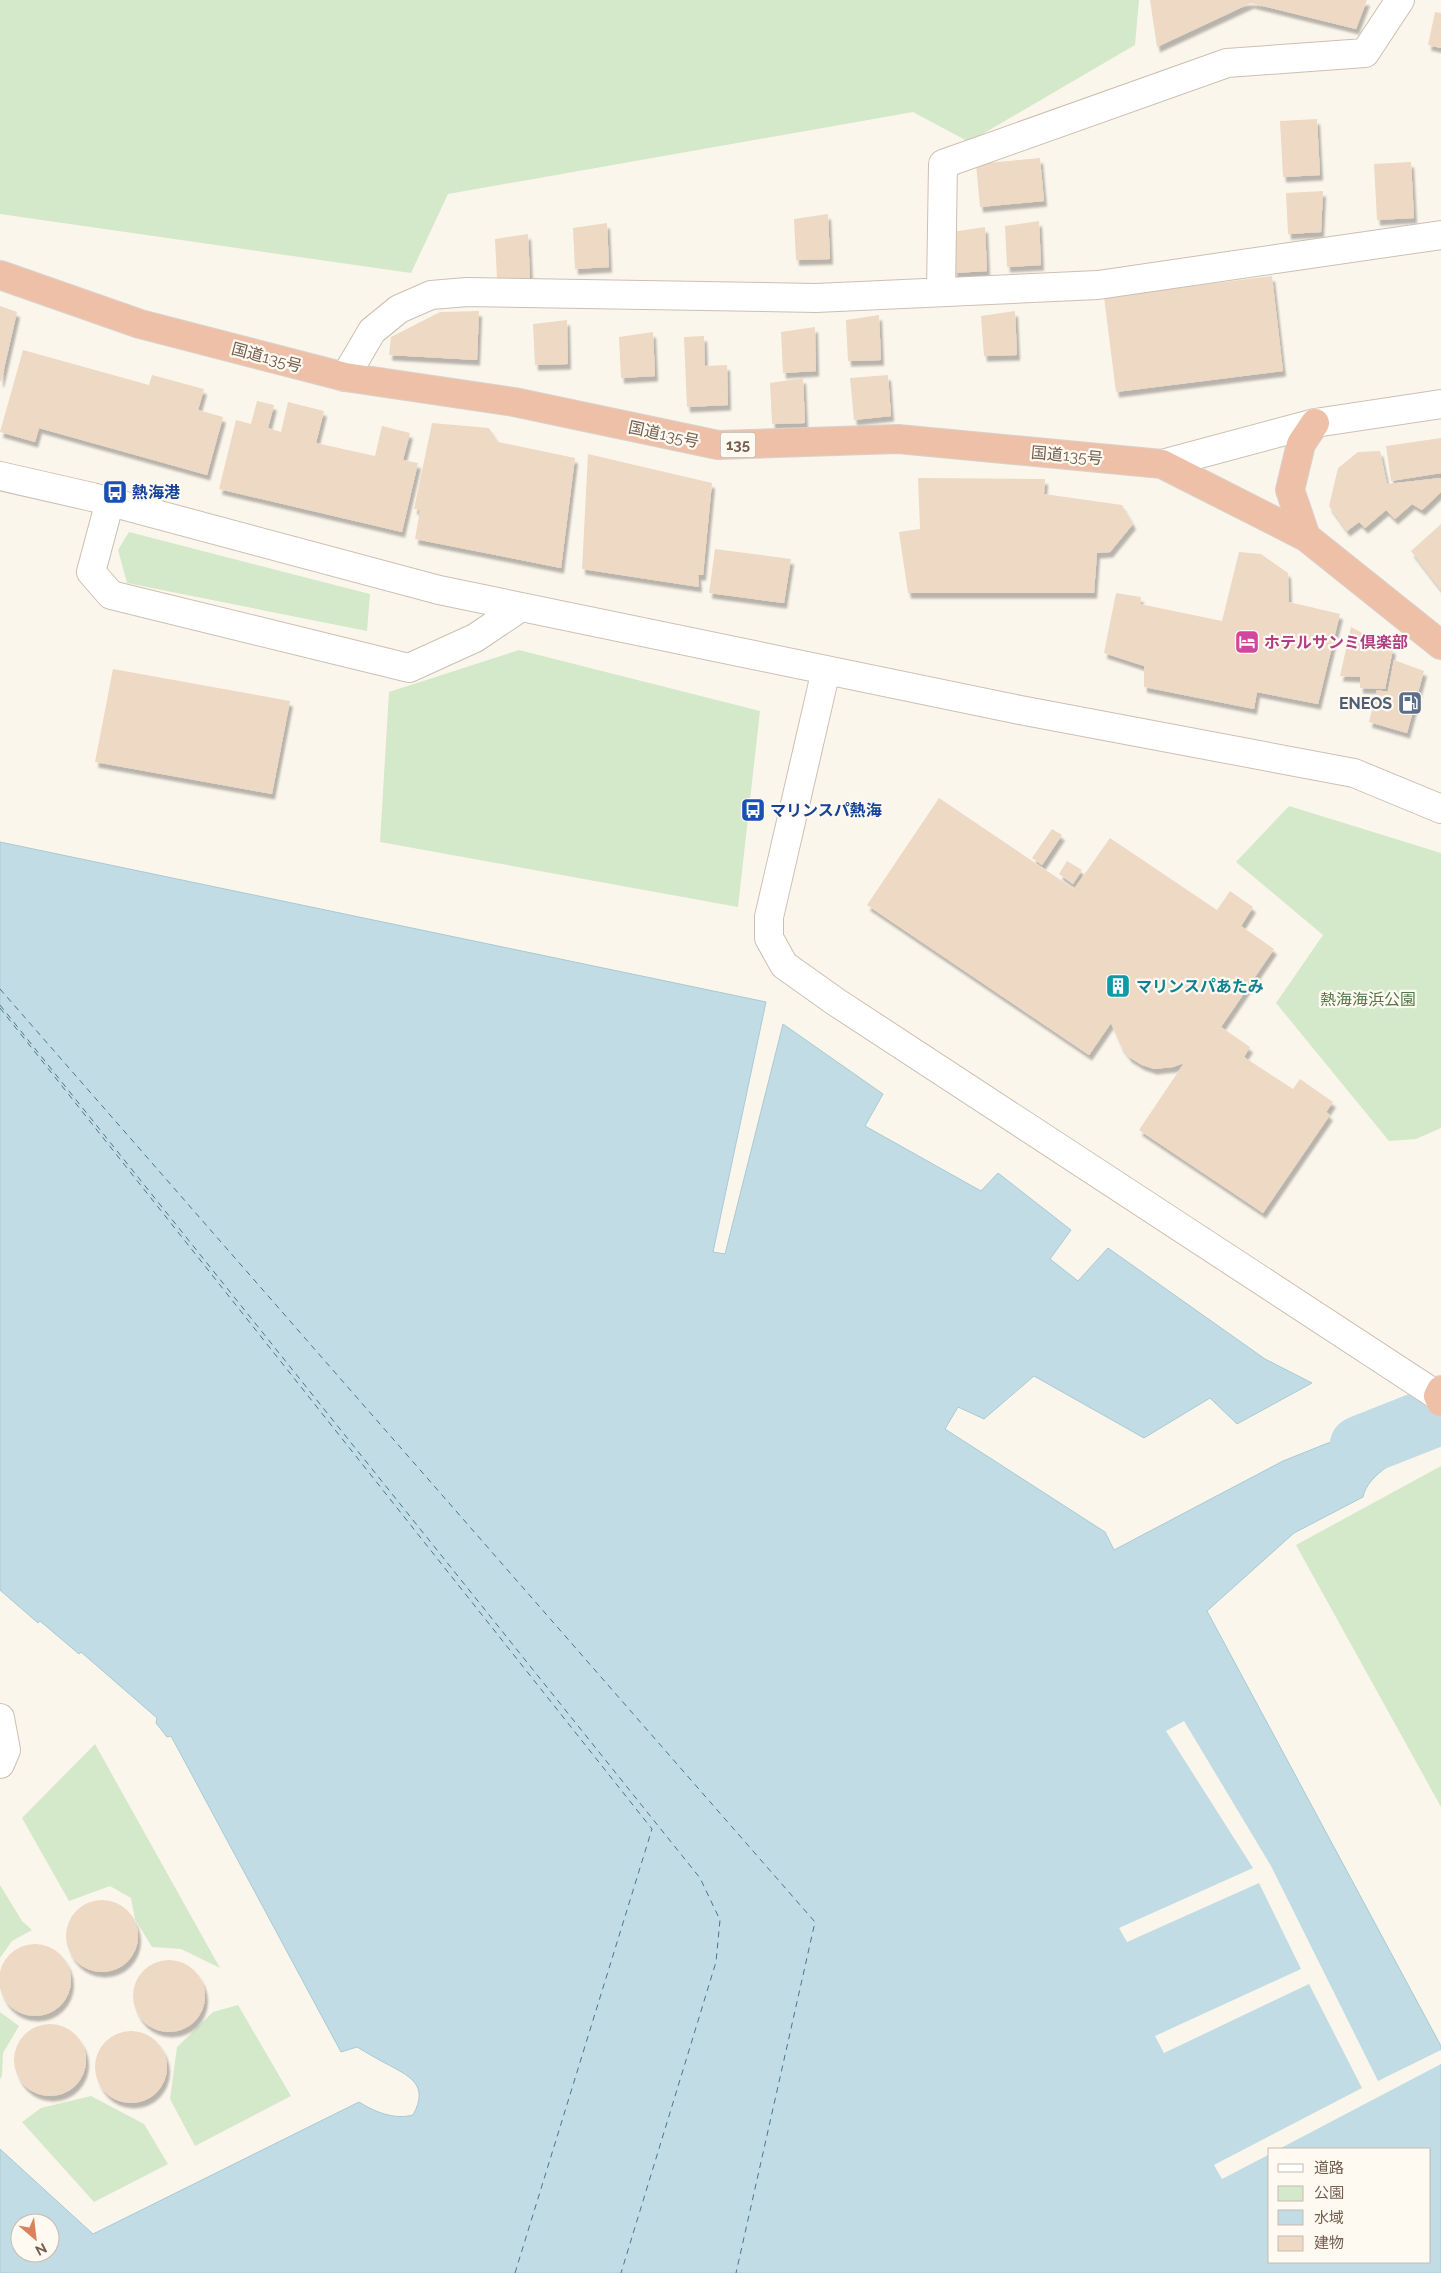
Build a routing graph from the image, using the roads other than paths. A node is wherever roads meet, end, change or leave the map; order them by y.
1 (1400, 0) edge
2 (1441, 235) edge
3 (0, 275) edge
4 (941, 291) junction
5 (345, 377) junction
6 (1441, 404) edge
7 (1315, 423) junction
8 (1162, 464) junction
9 (0, 476) edge
10 (110, 501) junction
11 (1306, 537) junction
12 (521, 607) junction
13 (1441, 645) edge
14 (826, 670) junction
15 (1441, 809) edge
16 (1440, 1396) edge
17 (0, 1718) edge
18 (0, 1764) edge

1 - 4 street
2 - 4 street
3 - 5 highway, 国道135号 / 135
4 - 5 street
5 - 8 highway, 国道135号 / 135
6 - 7 street
7 - 8 street
7 - 11 highway
8 - 11 highway, 国道135号 / 135
9 - 10 street
10 - 12 street
10 - 12 street
11 - 13 highway, 国道135号 / 135
12 - 14 street
14 - 15 street
14 - 16 street
17 - 18 street

